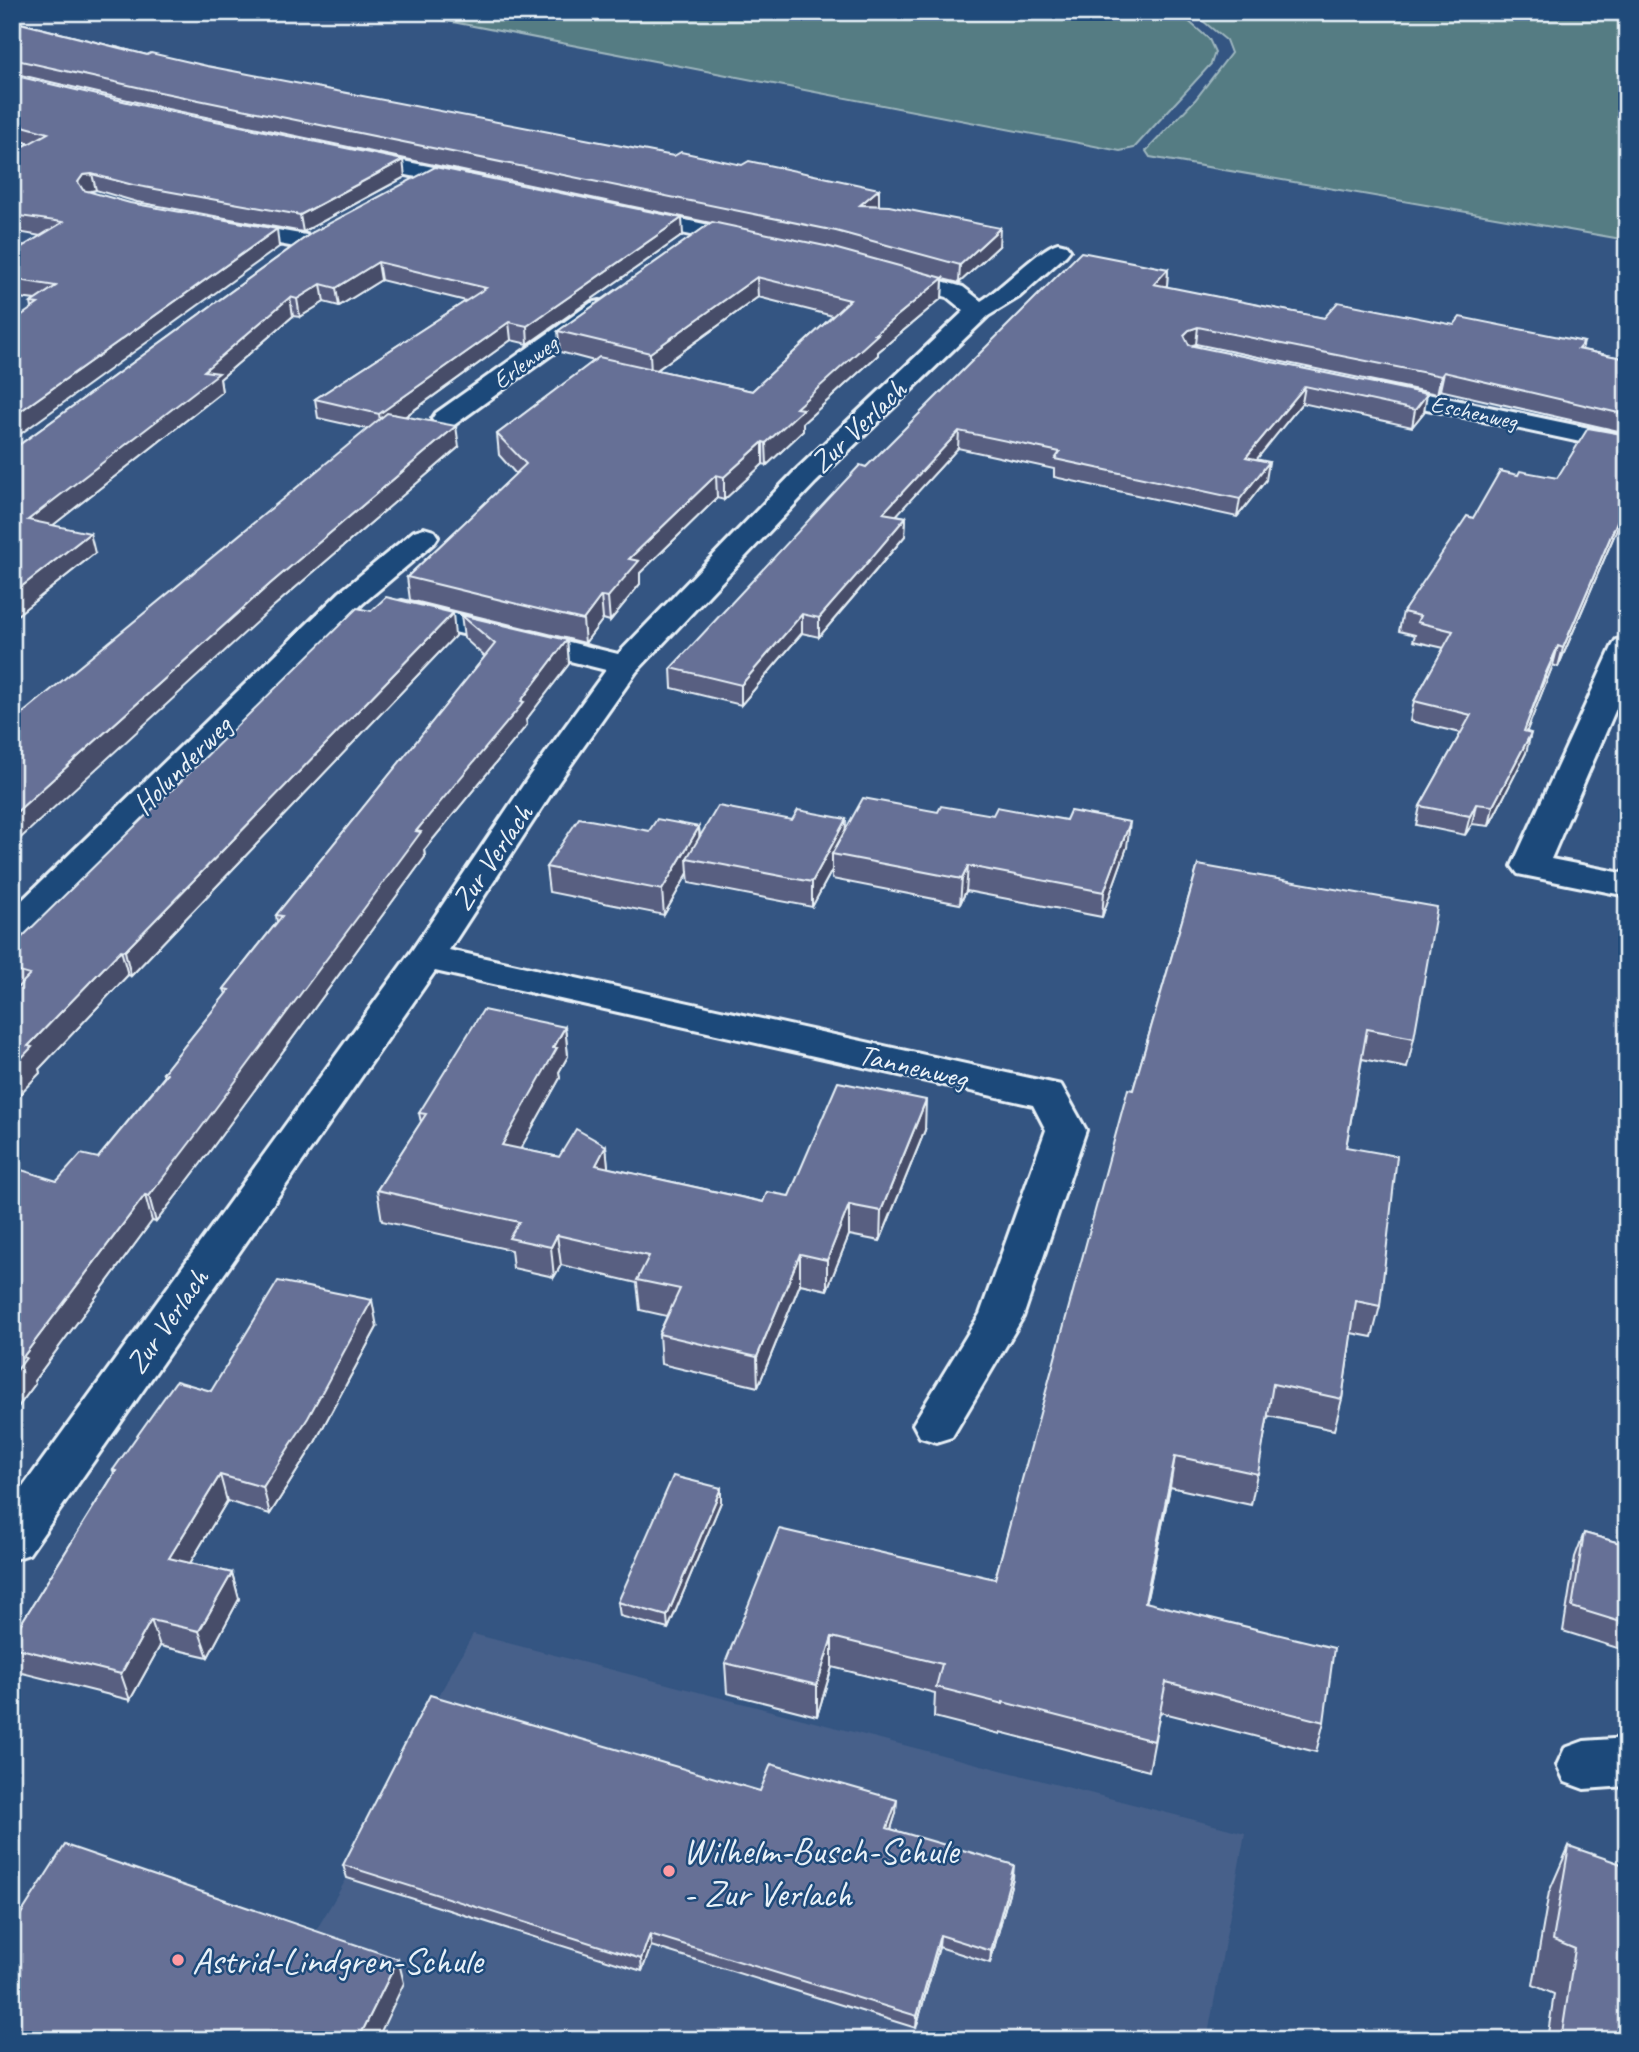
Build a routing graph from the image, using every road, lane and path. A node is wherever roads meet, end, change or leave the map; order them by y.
1 (328, 152) edge
2 (433, 174) junction
3 (498, 187) edge
4 (401, 191) edge
5 (616, 212) edge
6 (211, 225) edge
7 (330, 230) edge
8 (707, 232) junction
9 (306, 242) junction
10 (771, 245) edge
11 (682, 250) edge
12 (1058, 250) dead end
13 (284, 259) edge
14 (875, 269) edge
15 (614, 298) edge
16 (979, 311) junction
17 (1345, 385) edge
18 (445, 419) dead end
19 (1627, 444) edge
20 (424, 537) dead end
21 (351, 598) junction
22 (1627, 648) edge
23 (625, 664) junction
24 (1627, 885) edge
25 (12, 931) edge
26 (426, 957) junction
27 (936, 1424) dead end
28 (12, 1540) edge

1 - 2 street
2 - 3 street
2 - 4 street
5 - 8 street
6 - 9 street
7 - 9 street
8 - 10 street
8 - 11 street
9 - 13 street
12 - 16 street, Zur Verlach
14 - 16 street
15 - 18 street, Erlenweg
16 - 23 street, Zur Verlach
17 - 19 street, Eschenweg
20 - 21 street, Holunderweg
21 - 23 street
21 - 25 street, Holunderweg
22 - 24 street
23 - 26 street, Zur Verlach
26 - 27 street, Tannenweg
26 - 28 street, Zur Verlach

